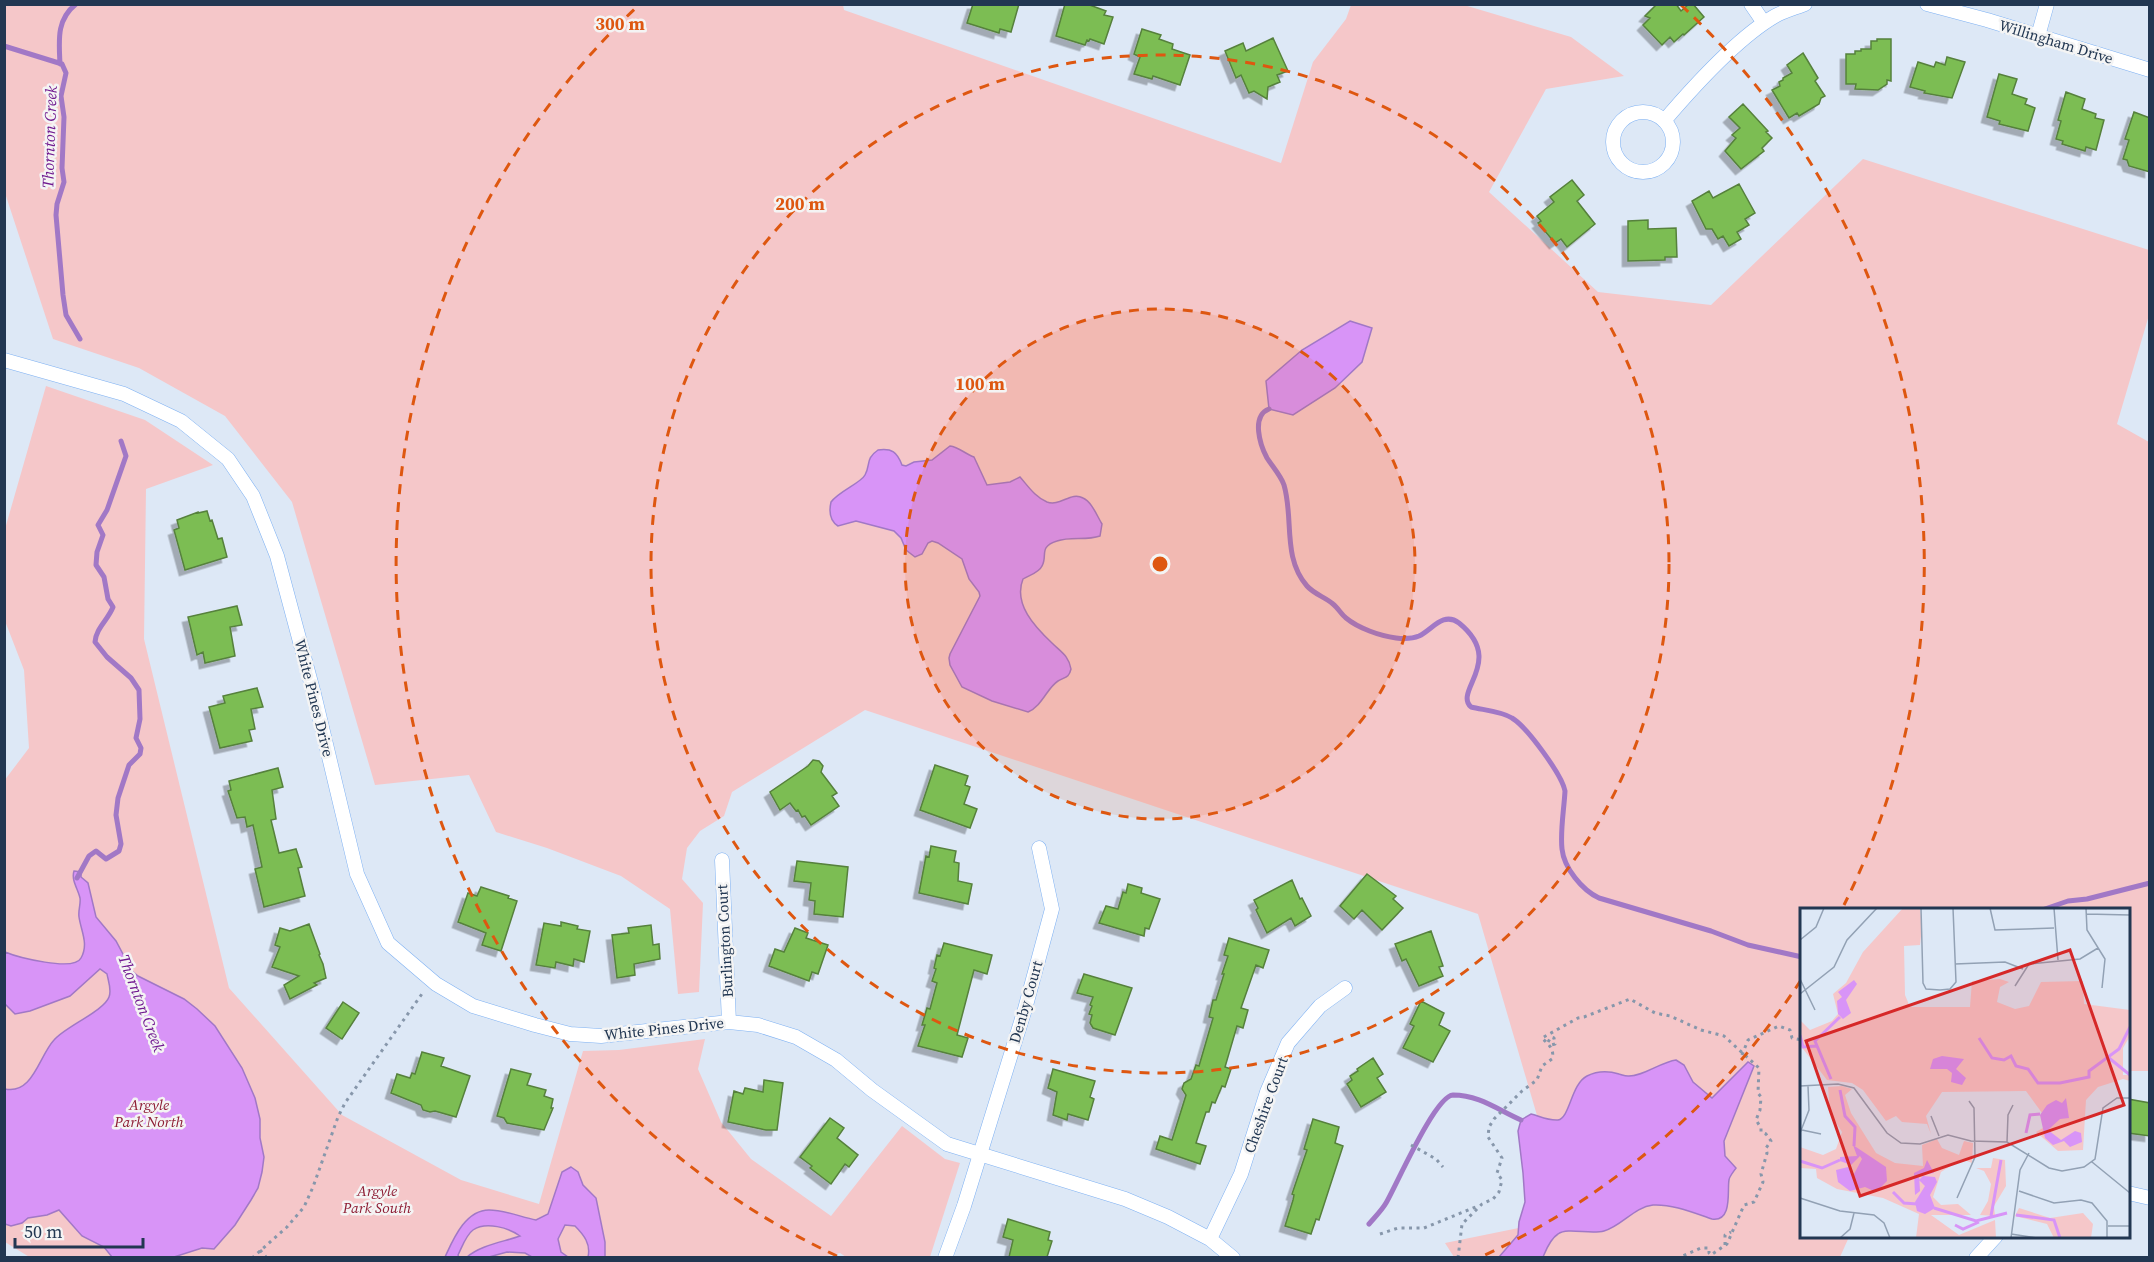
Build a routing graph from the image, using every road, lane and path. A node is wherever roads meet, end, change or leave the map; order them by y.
1 (1751, 4) edge
2 (1805, 4) edge
3 (1927, 4) edge
4 (2047, 4) edge
5 (1764, 23) junction
6 (2038, 36) junction
7 (2150, 70) edge
8 (1664, 121) junction
9 (4, 360) edge
10 (1039, 848) dead end
11 (722, 860) dead end
12 (432, 980) junction
13 (1345, 988) dead end
14 (729, 1022) junction
15 (1800, 1040) edge
16 (1742, 1054) junction
17 (1411, 1145) dead end
18 (980, 1154) junction
19 (1443, 1167) dead end
20 (2130, 1193) edge
21 (2150, 1198) edge
22 (1482, 1204) junction
23 (1380, 1234) dead end
24 (1994, 1238) edge
25 (1210, 1239) junction
26 (260, 1250) junction
27 (1712, 1256) edge
28 (252, 1257) edge
29 (267, 1257) edge
30 (945, 1257) edge
31 (1233, 1257) edge
32 (1458, 1257) edge
33 (1678, 1257) edge
34 (1976, 1257) edge

1 - 5 street
2 - 5 street
3 - 6 street, Willingham Drive
4 - 6 street
5 - 8 street
6 - 7 street, Willingham Drive
8 - 8 street
9 - 12 street, White Pines Drive
10 - 18 street, Denby Court
11 - 14 street, Burlington Court
12 - 14 street, White Pines Drive
12 - 26 path
13 - 25 street, Cheshire Court
14 - 18 street, White Pines Drive
15 - 16 path
16 - 22 path
16 - 27 path
17 - 19 path
18 - 25 street, White Pines Drive
18 - 30 street, Denby Court
20 - 21 street
22 - 23 path
22 - 32 path
24 - 34 street
25 - 31 street, White Pines Drive
26 - 28 path
26 - 29 path
27 - 33 path

